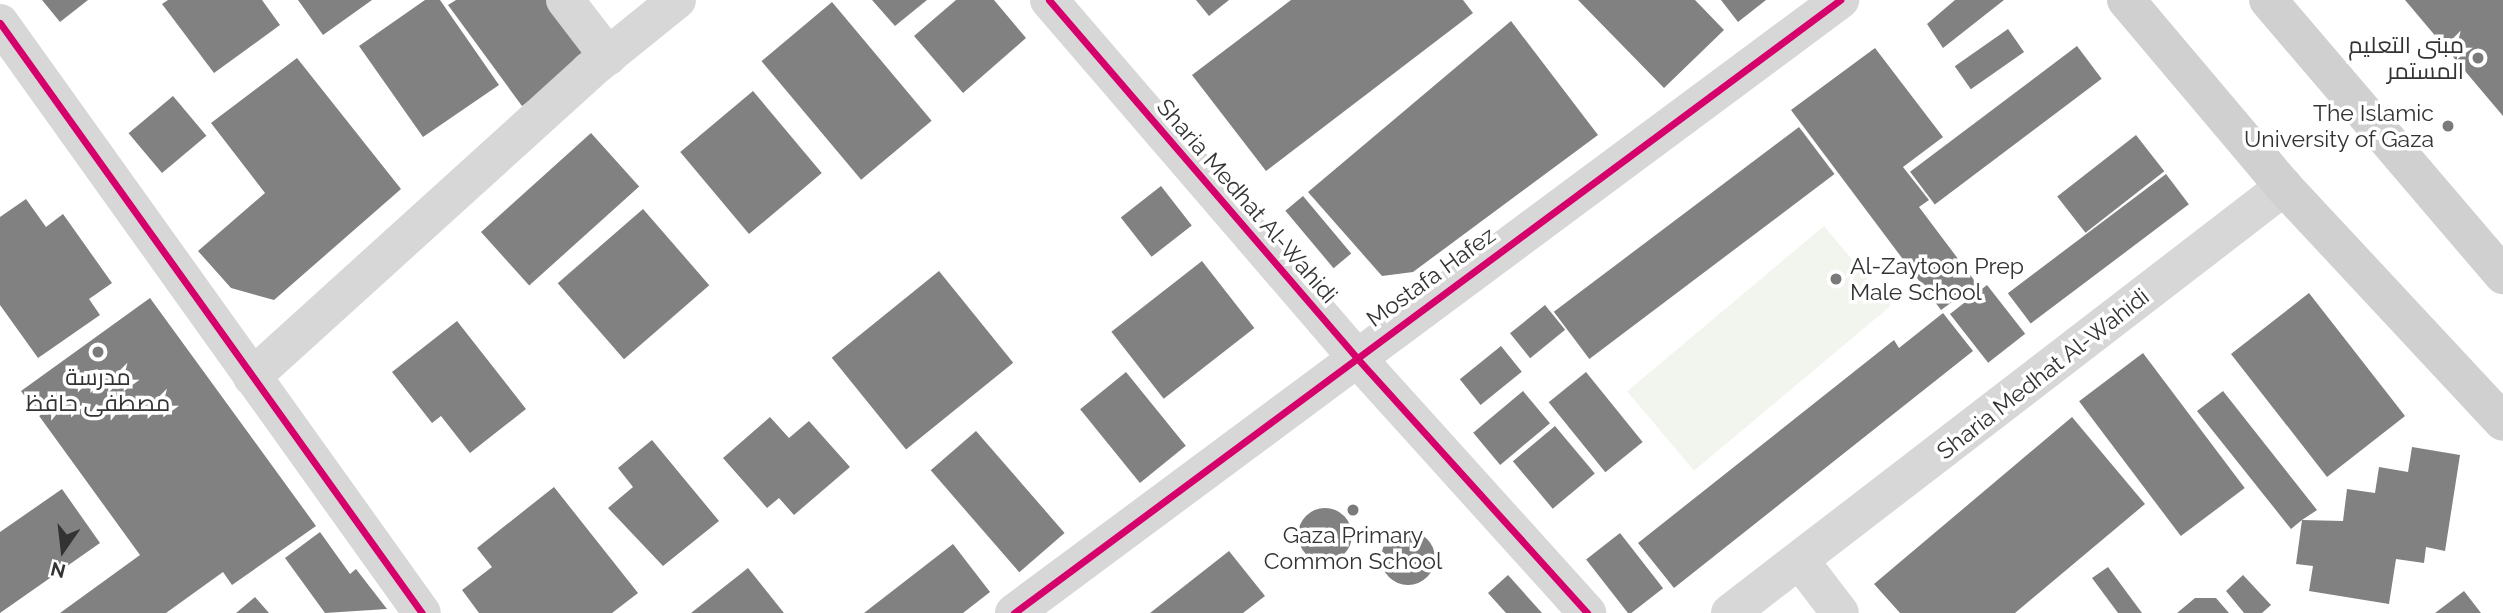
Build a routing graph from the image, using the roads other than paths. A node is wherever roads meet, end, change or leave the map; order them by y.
1 (565, 0) edge
2 (677, 0) edge
3 (1049, 0) edge
4 (1840, 0) edge
5 (2126, 0) edge
6 (2268, 0) edge
7 (0, 23) edge
8 (608, 55) junction
9 (2284, 187) junction
10 (2503, 275) edge
11 (1356, 357) junction
12 (252, 377) junction
13 (2503, 422) edge
14 (1801, 562) junction
15 (422, 613) edge
16 (1014, 613) edge
17 (1587, 613) edge
18 (1730, 613) edge
19 (1840, 613) edge

1 - 8 street
2 - 8 street
3 - 11 street, Sharia Medhat Al-Wahidi
4 - 11 street, Mostafa Hafez
5 - 9 main road
6 - 10 main road
7 - 12 street
8 - 12 street
9 - 13 main road
9 - 14 street, Sharia Medhat Al-Wahidi
11 - 16 street, Mostafa Hafez
11 - 17 street, Sharia Medhat Al-Wahidi
12 - 15 street
14 - 18 street, Sharia Medhat Al-Wahidi
14 - 19 street

